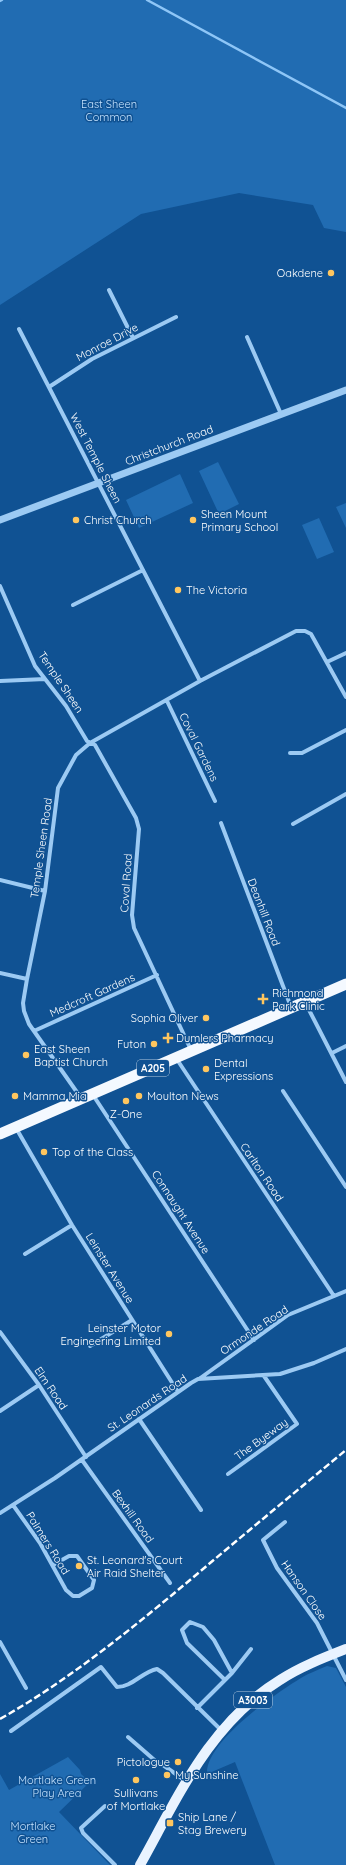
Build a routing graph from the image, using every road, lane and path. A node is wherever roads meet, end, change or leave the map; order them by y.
1 (109, 290) dead end
2 (176, 317) dead end
3 (19, 329) dead end
4 (246, 337) dead end
5 (133, 338) junction
6 (49, 387) junction
7 (346, 390) edge
8 (281, 414) junction
9 (99, 484) junction
10 (0, 520) edge
11 (143, 570) junction
12 (0, 586) edge
13 (73, 605) dead end
14 (346, 653) edge
15 (327, 662) junction
16 (45, 679) junction
17 (0, 681) edge
18 (200, 681) junction
19 (346, 697) edge
20 (167, 702) junction
21 (346, 730) edge
22 (90, 743) junction
23 (290, 753) dead end
24 (346, 794) edge
25 (215, 801) dead end
26 (221, 823) dead end
27 (293, 824) dead end
28 (0, 880) edge
29 (46, 891) junction
30 (0, 973) edge
31 (157, 975) junction
32 (27, 979) junction
33 (346, 984) edge
34 (305, 1002) junction
35 (292, 1008) junction
36 (34, 1031) junction
37 (346, 1046) edge
38 (191, 1051) junction
39 (332, 1053) junction
40 (176, 1057) junction
41 (346, 1082) edge
42 (283, 1091) dead end
43 (93, 1095) junction
44 (81, 1098) junction
45 (15, 1127) junction
46 (0, 1134) edge
47 (346, 1187) edge
48 (72, 1225) junction
49 (25, 1254) dead end
50 (346, 1291) edge
51 (334, 1296) junction
52 (132, 1320) junction
53 (0, 1332) edge
54 (254, 1340) junction
55 (90, 1346) dead end
56 (346, 1349) edge
57 (264, 1376) junction
58 (198, 1379) junction
59 (39, 1385) junction
60 (178, 1392) junction
61 (0, 1411) edge
62 (139, 1419) junction
63 (84, 1458) junction
64 (228, 1474) dead end
65 (13, 1505) junction
66 (202, 1510) dead end
67 (0, 1513) edge
68 (285, 1522) dead end
69 (53, 1565) junction
70 (170, 1583) dead end
71 (0, 1642) edge
72 (251, 1649) dead end
73 (346, 1649) edge
74 (332, 1655) junction
75 (232, 1673) junction
76 (225, 1680) junction
77 (346, 1680) edge
78 (26, 1688) dead end
79 (197, 1708) junction
80 (221, 1730) junction
81 (11, 1731) dead end
82 (128, 1737) dead end
83 (187, 1782) junction
84 (105, 1806) dead end
85 (115, 1865) edge
86 (140, 1865) edge

1 - 5 street
2 - 5 street, Monroe Drive
3 - 6 street, West Temple Sheen
4 - 8 street
5 - 6 street, Monroe Drive
6 - 9 street, West Temple Sheen
7 - 8 street, Christchurch Road
8 - 9 street, Christchurch Road
9 - 10 street, Christchurch Road
9 - 11 street, West Temple Sheen
11 - 13 street
11 - 18 street, West Temple Sheen
12 - 16 street, Temple Sheen
14 - 15 street
15 - 18 street, Temple Sheen Road
15 - 19 street
16 - 17 street
16 - 22 street, Temple Sheen
18 - 20 street, Temple Sheen Road
20 - 22 street, Temple Sheen Road
20 - 25 street, Coval Gardens
21 - 23 street
22 - 29 street, Temple Sheen Road
22 - 31 street, Coval Road
24 - 27 street
26 - 35 street, Deanhill Road
28 - 29 street
29 - 32 street, Temple Sheen Road
30 - 32 street
31 - 36 street, Medcroft Gardens
31 - 38 street, Coval Road
32 - 36 street, Temple Sheen Road
33 - 34 highway, A205
34 - 35 highway, A205
34 - 39 street
35 - 38 highway, A205
36 - 44 street, Temple Sheen Road
37 - 39 street
38 - 40 highway, A205
39 - 41 street
40 - 43 highway, A205
40 - 51 street, Carlton Road
42 - 47 street
43 - 44 highway, A205
43 - 54 street, Connaught Avenue
44 - 45 highway, A205
45 - 46 highway, A205
45 - 48 street, Leinster Avenue
48 - 49 street
48 - 52 street, Leinster Avenue
50 - 51 street, Ormonde Road
51 - 54 street, Ormonde Road
52 - 55 street, Leinster Avenue
52 - 60 street, Leinster Avenue
53 - 59 street, Elm Road
54 - 58 street, Ormonde Road
56 - 57 street, St. Leonards Road
57 - 58 street, St. Leonards Road
57 - 64 street, The Byeway
58 - 60 street, St. Leonards Road
59 - 61 street
59 - 63 street, Elm Road
60 - 62 street, St. Leonards Road
62 - 63 street, St. Leonards Road
62 - 66 street
63 - 65 street, St. Leonards Road
63 - 70 street, Bexhill Road
65 - 67 street, St. Leonards Road
65 - 69 street, Palmers Road
68 - 74 street, Hanson Close
69 - 69 street, Palmers Road
71 - 78 street
72 - 75 street
73 - 74 main road, A3003
74 - 77 street
74 - 80 main road, A3003
75 - 76 street
75 - 76 street
76 - 79 street
79 - 80 street
79 - 81 street
80 - 83 main road, A3003
82 - 83 street
83 - 86 main road, A3003
84 - 85 street

